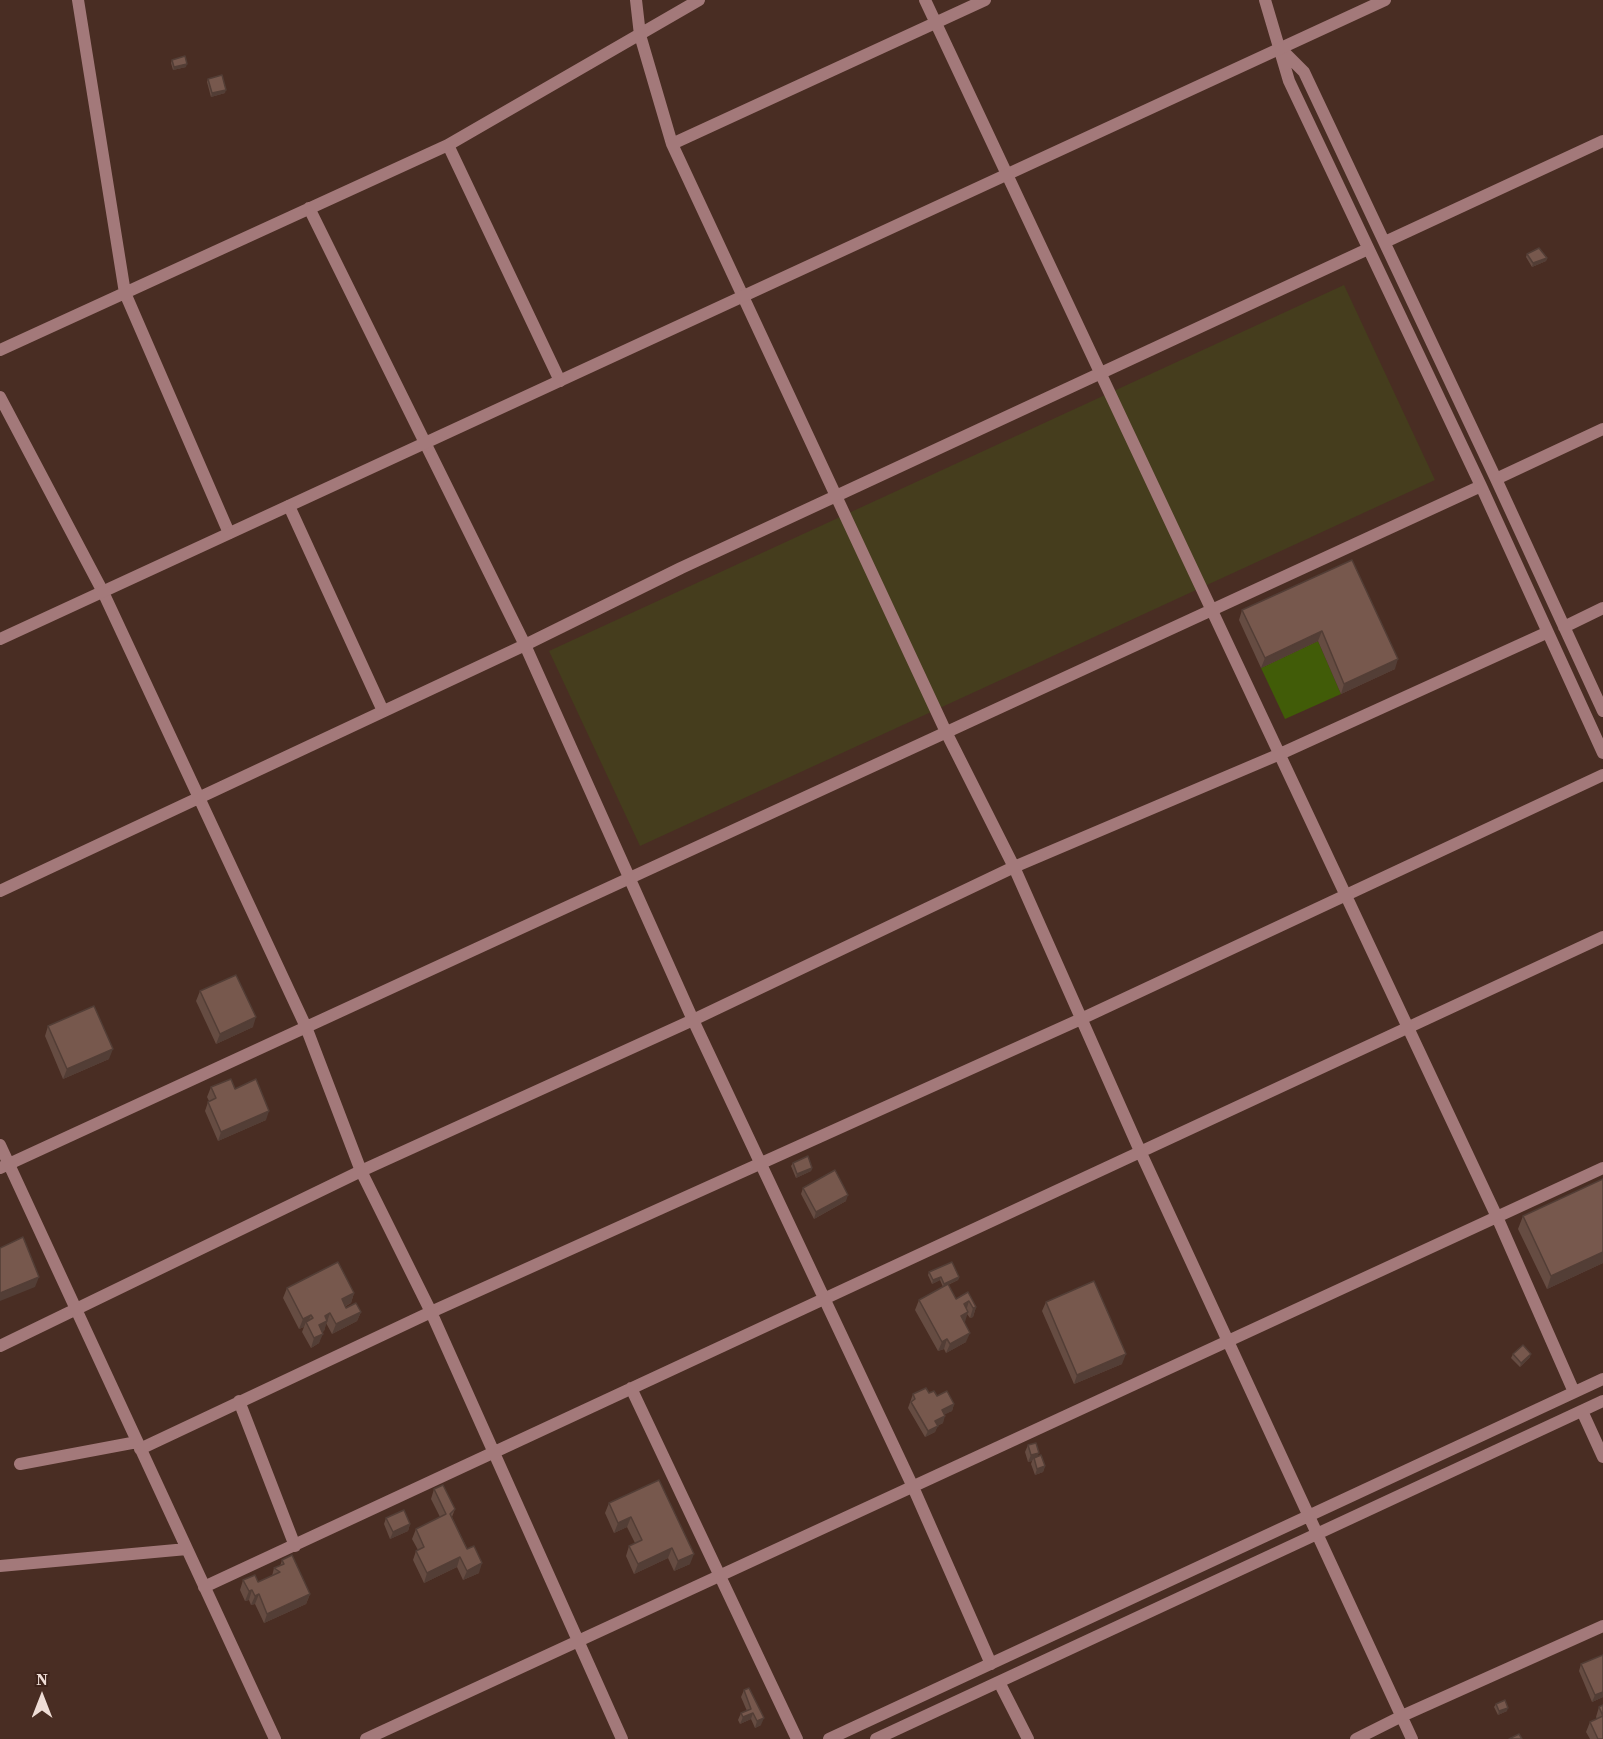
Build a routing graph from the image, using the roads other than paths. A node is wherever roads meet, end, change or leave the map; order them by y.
1 (78, 0) edge
2 (636, 0) edge
3 (699, 0) edge
4 (925, 0) edge
5 (985, 0) edge
6 (1265, 0) edge
7 (1385, 0) edge
8 (935, 24) junction
9 (640, 35) junction
10 (1280, 48) junction
11 (1603, 141) edge
12 (672, 144) junction
13 (448, 145) junction
14 (1009, 173) junction
15 (309, 208) junction
16 (1385, 242) junction
17 (1368, 249) junction
18 (125, 293) junction
19 (744, 296) junction
20 (0, 350) edge
21 (1103, 375) junction
22 (560, 381) junction
23 (0, 397) edge
24 (1603, 429) edge
25 (423, 444) junction
26 (1496, 479) junction
27 (1481, 486) junction
28 (838, 495) junction
29 (289, 506) junction
30 (230, 533) junction
31 (103, 592) junction
32 (1603, 608) edge
33 (1213, 609) junction
34 (1564, 627) junction
35 (1546, 633) junction
36 (0, 639) edge
37 (525, 645) junction
38 (383, 711) junction
39 (1603, 711) edge
40 (946, 732) junction
41 (1603, 753) edge
42 (1280, 754) junction
43 (1603, 776) edge
44 (198, 800) junction
45 (1014, 867) junction
46 (631, 877) junction
47 (0, 891) edge
48 (1346, 894) junction
49 (1603, 937) edge
50 (1081, 1019) junction
51 (693, 1020) junction
52 (306, 1027) junction
53 (1408, 1028) junction
54 (0, 1145) edge
55 (1140, 1151) junction
56 (762, 1163) junction
57 (4, 1166) edge
58 (1603, 1168) edge
59 (361, 1171) junction
60 (1497, 1217) junction
61 (825, 1297) junction
62 (76, 1310) junction
63 (430, 1312) junction
64 (1228, 1341) junction
65 (0, 1346) edge
66 (1603, 1379) edge
67 (631, 1388) junction
68 (1574, 1392) junction
69 (239, 1401) junction
70 (1603, 1401) edge
71 (1582, 1411) junction
72 (139, 1446) junction
73 (494, 1452) junction
74 (1603, 1457) edge
75 (20, 1464) dead end
76 (913, 1486) junction
77 (1309, 1516) junction
78 (1318, 1534) junction
79 (295, 1546) junction
80 (187, 1549) junction
81 (0, 1566) edge
82 (719, 1576) junction
83 (204, 1587) junction
84 (1603, 1626) edge
85 (577, 1641) junction
86 (991, 1664) junction
87 (999, 1682) junction
88 (1401, 1716) junction
89 (274, 1739) edge
90 (366, 1739) edge
91 (622, 1739) edge
92 (797, 1739) edge
93 (829, 1739) edge
94 (876, 1739) edge
95 (1028, 1739) edge
96 (1356, 1739) edge
97 (1412, 1739) edge

1 - 18 street
2 - 9 street
3 - 9 street
4 - 8 street
5 - 8 street
6 - 10 street
7 - 10 street
8 - 12 street
8 - 14 street
9 - 12 street
9 - 13 street
10 - 14 street
10 - 16 street
10 - 17 street
11 - 16 street
12 - 19 street
13 - 15 street
13 - 22 street
14 - 19 street
14 - 21 street
15 - 18 street
15 - 25 street
16 - 26 street
17 - 21 street
17 - 27 street
18 - 20 street
18 - 30 street
19 - 22 street
19 - 28 street
21 - 28 street
21 - 33 street
22 - 25 street
23 - 31 street
24 - 26 street
25 - 29 street
25 - 37 street
26 - 34 street
27 - 33 street
27 - 35 street
28 - 37 street
28 - 40 street
29 - 30 street
29 - 38 street
30 - 31 street
31 - 36 street
31 - 44 street
32 - 34 street
33 - 40 street
33 - 42 street
34 - 39 street
35 - 41 street
35 - 42 street
37 - 38 street
37 - 46 street
38 - 44 street
40 - 45 street
40 - 46 street
42 - 45 street
42 - 48 street
43 - 48 street
44 - 47 street
44 - 52 street
45 - 50 street
45 - 51 street
46 - 51 street
46 - 52 street
48 - 50 street
48 - 53 street
49 - 53 street
50 - 55 street
50 - 56 street
51 - 56 street
51 - 59 street
52 - 57 street
52 - 59 street
53 - 55 street
53 - 60 street
54 - 57 street
55 - 61 street
55 - 64 street
56 - 61 street
56 - 63 street
57 - 62 street
58 - 60 street
59 - 62 street
59 - 63 street
60 - 64 street
60 - 68 street
61 - 67 street
61 - 76 street
62 - 65 street
62 - 72 street
63 - 69 street
63 - 73 street
64 - 76 street
64 - 77 street
66 - 68 street
67 - 73 street
67 - 82 street
68 - 77 street
69 - 72 street
69 - 79 street
70 - 71 street
71 - 74 street
71 - 78 street
72 - 75 street
72 - 80 street
73 - 79 street
73 - 85 street
76 - 82 street
76 - 86 street
77 - 78 street
77 - 86 street
78 - 87 street
78 - 88 street
79 - 83 street
80 - 81 street
80 - 83 street
82 - 85 street
82 - 92 street
83 - 89 street
84 - 88 street
85 - 90 street
85 - 91 street
86 - 93 street
87 - 94 street
87 - 95 street
88 - 96 street
88 - 97 street

